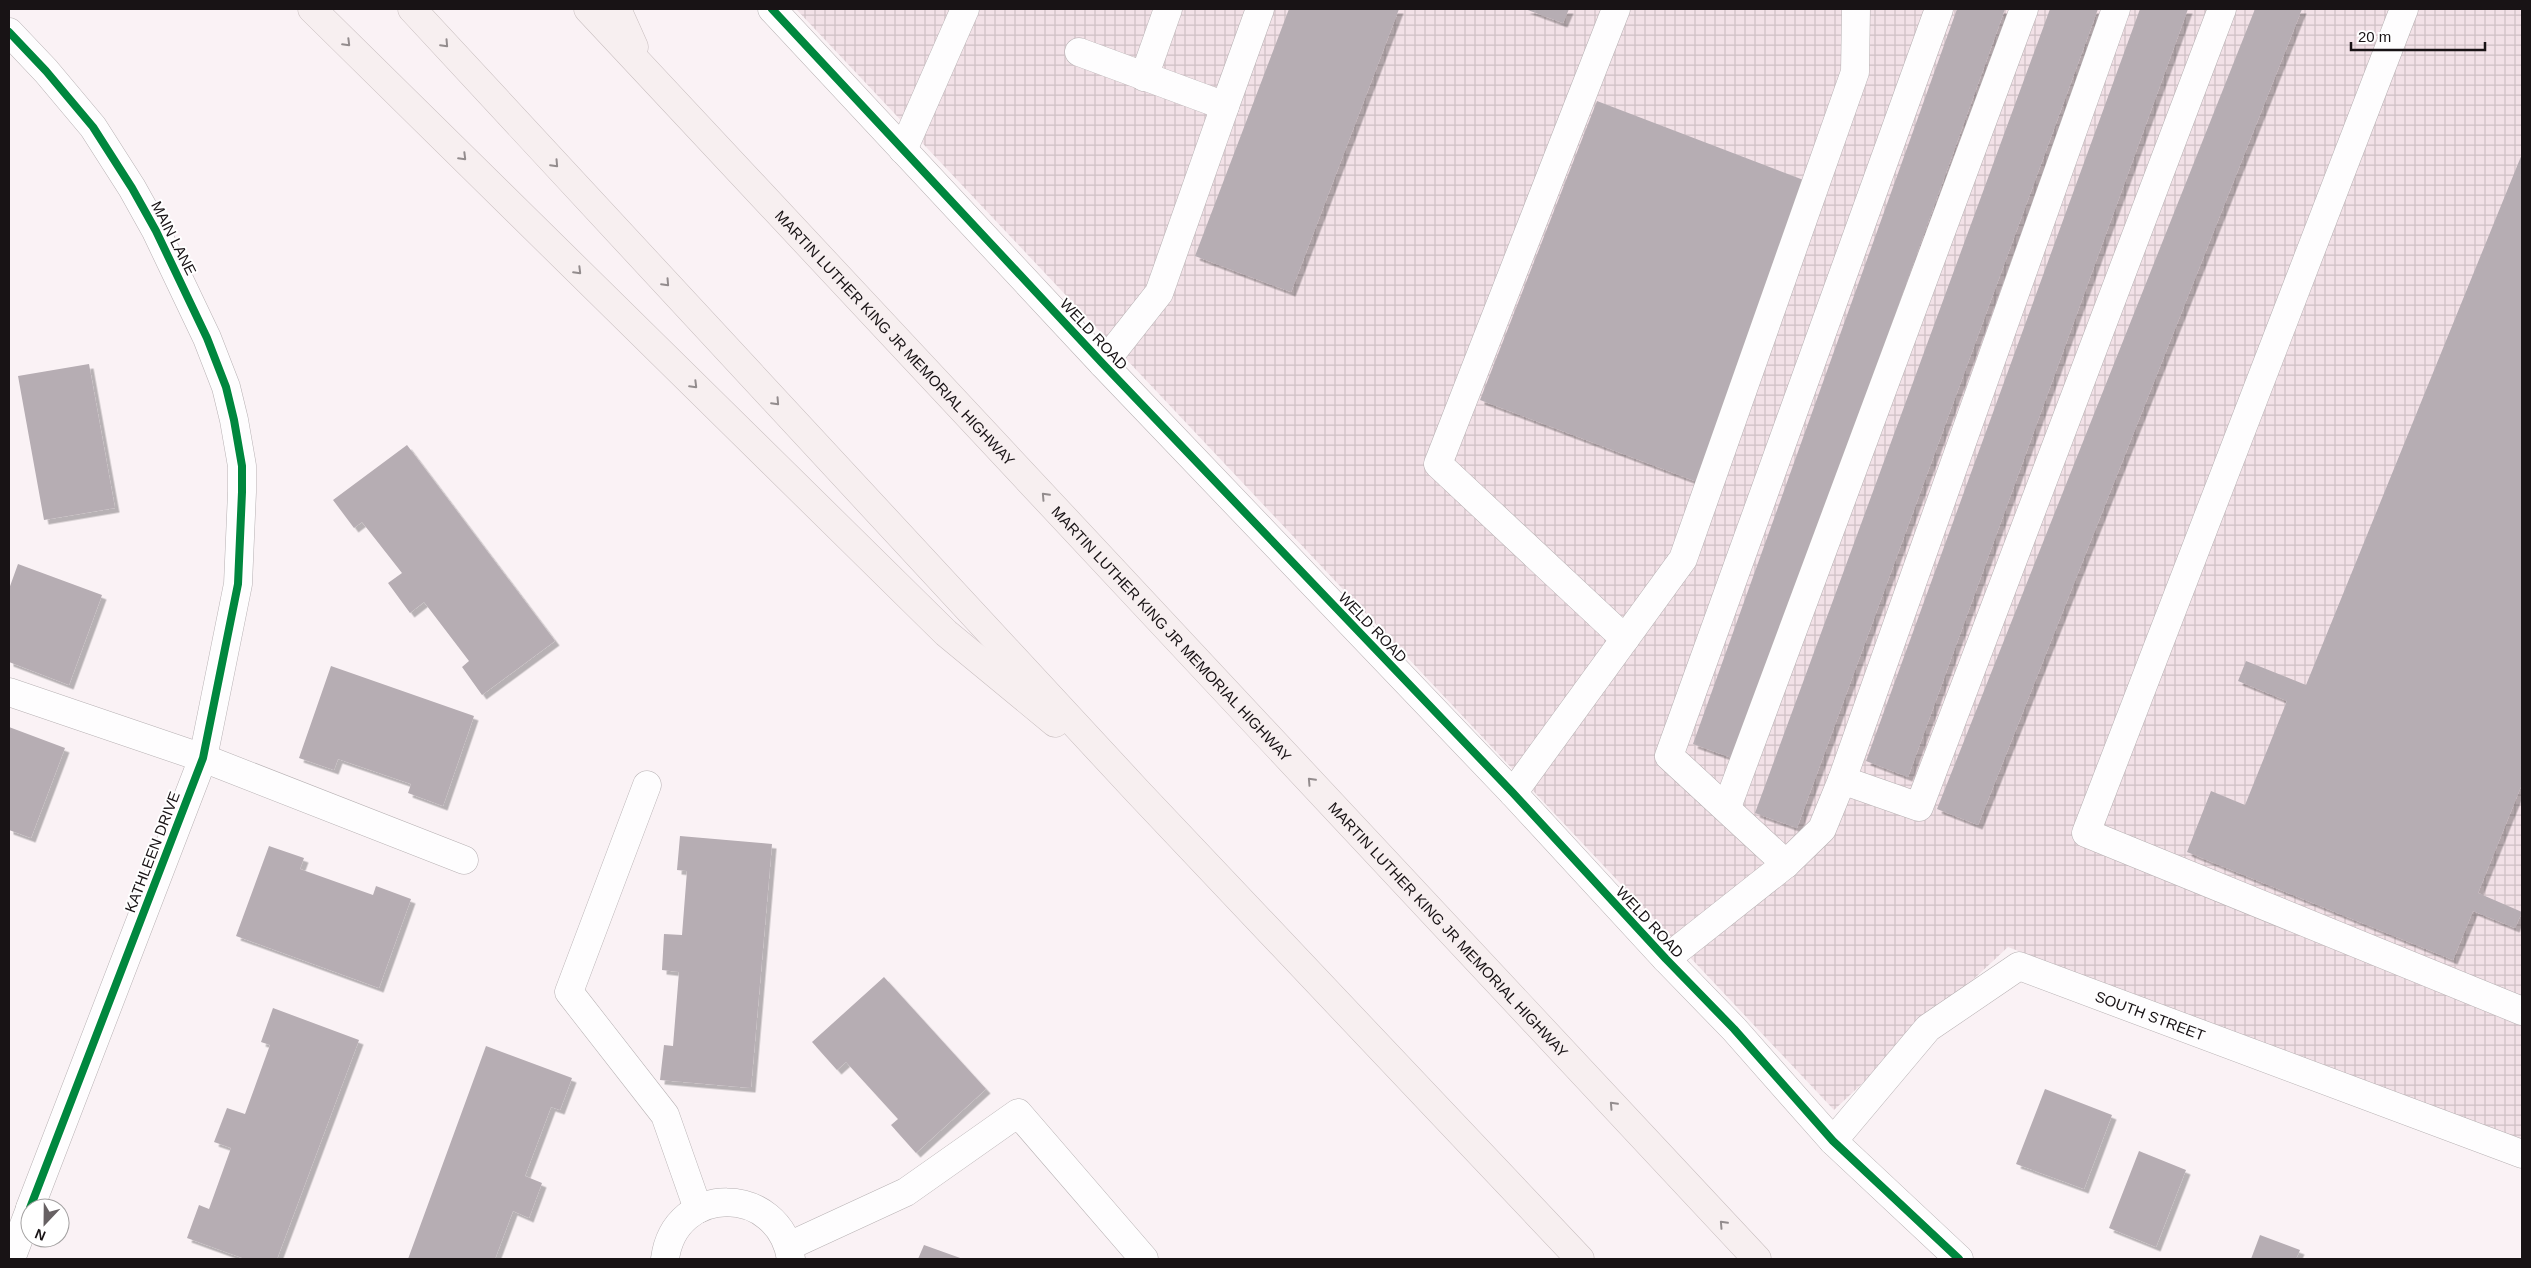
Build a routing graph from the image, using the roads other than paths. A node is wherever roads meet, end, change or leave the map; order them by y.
1 (312, 9) edge
2 (412, 9) edge
3 (588, 9) edge
4 (617, 9) edge
5 (772, 9) edge
6 (965, 9) edge
7 (1168, 9) edge
8 (1260, 9) edge
9 (1616, 9) edge
10 (1856, 9) edge
11 (1939, 9) edge
12 (2024, 9) edge
13 (2116, 9) edge
14 (2222, 9) edge
15 (2404, 9) edge
16 (9, 32) edge
17 (1079, 52) dead end
18 (643, 66) junction
19 (1144, 77) junction
20 (1225, 106) junction
21 (903, 150) junction
22 (1103, 364) junction
23 (242, 492) joint
24 (1625, 639) junction
25 (9, 692) edge
26 (203, 758) junction
27 (1842, 780) junction
28 (647, 785) dead end
29 (1138, 792) junction
30 (1513, 794) junction
31 (1727, 807) junction
32 (464, 860) dead end
33 (1786, 864) junction
34 (1666, 959) junction
35 (2522, 1011) edge
36 (1833, 1141) junction
37 (2522, 1154) edge
38 (34, 1198) edge
39 (698, 1209) junction
40 (20, 1235) edge
41 (790, 1253) edge
42 (11, 1259) edge
43 (665, 1259) edge
44 (1144, 1259) edge
45 (1580, 1259) edge
46 (1757, 1259) edge
47 (1959, 1259) edge

1 -> 29 highway
2 -> 29 highway
3 - 18 highway, MARTIN LUTHER KING JR MEMORIAL HIGHWAY
4 - 18 highway
5 - 21 street, WELD ROAD
6 - 21 street
7 - 19 street
8 - 20 street
9 - 24 street
10 - 24 street
11 - 31 street
12 - 31 street
13 - 27 street
14 - 27 street
15 - 35 street
16 - 23 street, MAIN LANE
17 - 19 street
46 -> 18 highway, MARTIN LUTHER KING JR MEMORIAL HIGHWAY
19 - 20 street
20 - 22 street
21 - 22 street, WELD ROAD
22 - 30 street, WELD ROAD
23 - 26 street, KATHLEEN DRIVE
24 - 30 street
25 - 26 street
26 - 32 street
26 - 38 street, KATHLEEN DRIVE
27 - 33 street
28 - 39 street
29 - 45 highway
30 - 34 street, WELD ROAD
31 - 33 street
33 - 34 street
34 - 36 street, WELD ROAD
36 - 37 street, SOUTH STREET
36 - 47 street, WELD ROAD
39 - 41 street
39 - 43 street
40 - 42 street, KATHLEEN DRIVE
41 - 44 street

